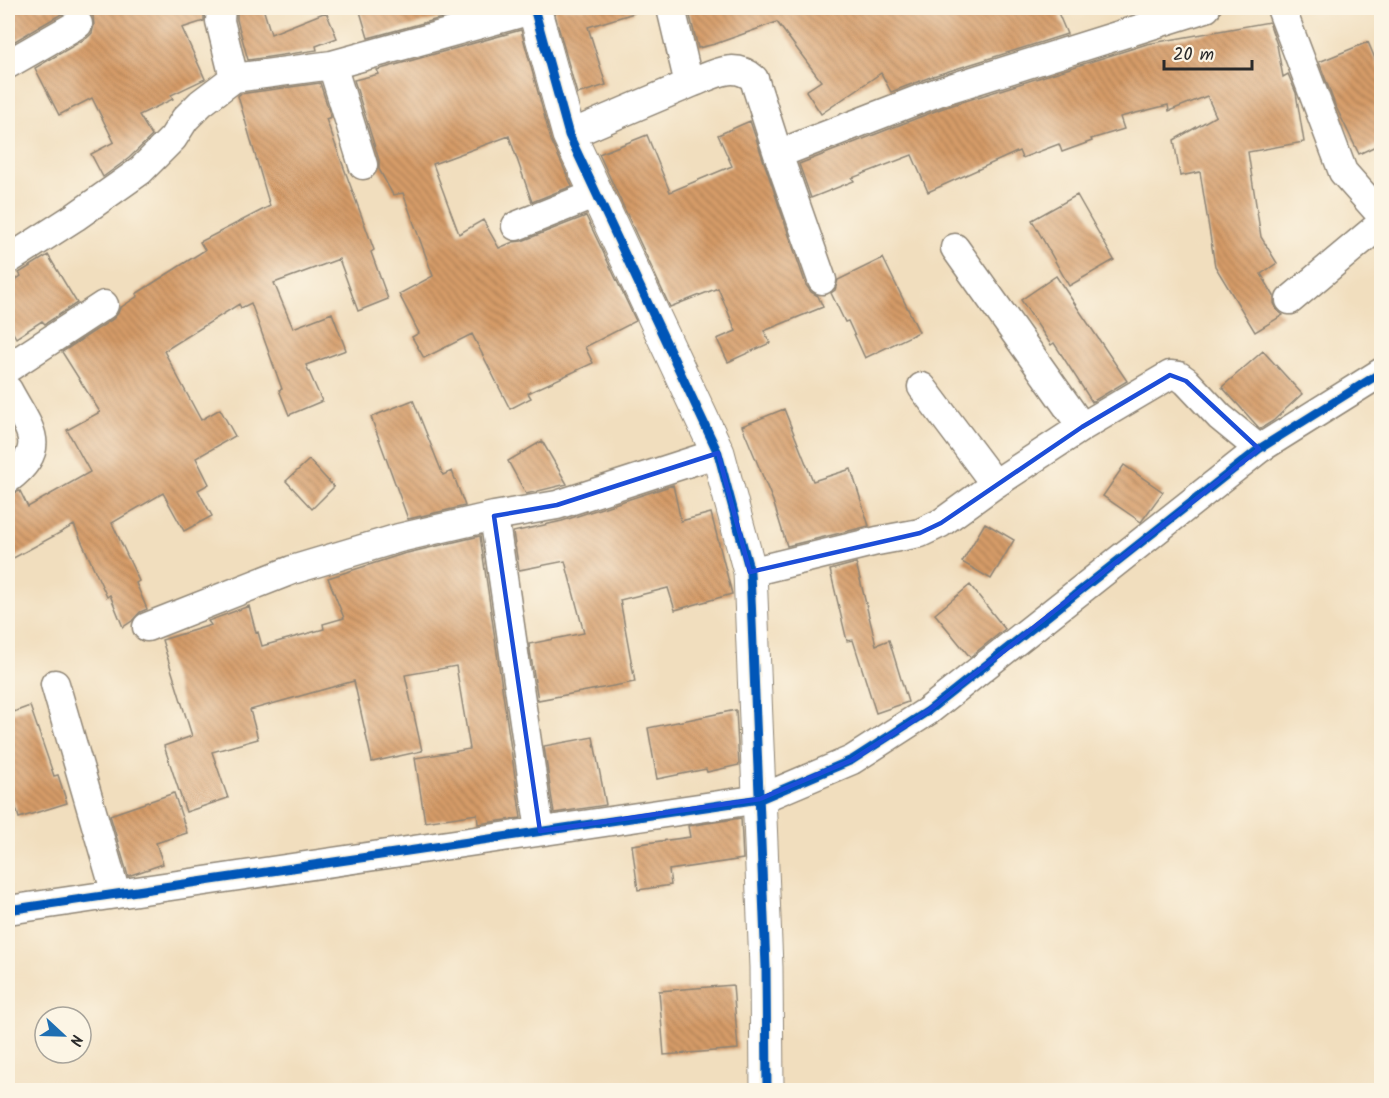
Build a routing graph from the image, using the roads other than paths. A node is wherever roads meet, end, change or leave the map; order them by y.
1 (221, 8) edge
2 (534, 8) edge
3 (671, 8) edge
4 (1206, 8) edge
5 (1281, 8) edge
6 (78, 24) dead end
7 (8, 64) edge
8 (332, 64) junction
9 (234, 78) junction
10 (689, 84) junction
11 (569, 135) junction
12 (778, 154) junction
13 (363, 165) dead end
14 (596, 194) junction
15 (1382, 216) edge
16 (1382, 223) edge
17 (516, 226) dead end
18 (955, 248) dead end
19 (8, 260) edge
20 (822, 280) dead end
21 (1290, 300) dead end
22 (104, 305) dead end
23 (8, 368) edge
24 (1382, 372) edge
25 (922, 387) dead end
26 (8, 390) edge
27 (1082, 427) junction
28 (1259, 449) junction
29 (718, 453) junction
30 (8, 479) edge
31 (995, 484) junction
32 (494, 516) junction
33 (750, 572) junction
34 (147, 627) dead end
35 (56, 684) dead end
36 (760, 799) junction
37 (540, 831) junction
38 (116, 894) junction
39 (8, 910) edge
40 (767, 1090) edge

1 - 9 street
2 - 8 street
2 - 11 street
3 - 10 street
4 - 12 street
5 - 15 street
6 - 7 street
8 - 9 street
8 - 13 street
9 - 19 street
10 - 11 street
10 - 12 street
11 - 14 street
12 - 20 street
14 - 17 street
14 - 29 street
16 - 21 street
18 - 27 street
22 - 23 street
24 - 28 street
25 - 31 street
26 - 30 street
27 - 28 street
27 - 31 street
28 - 36 street
29 - 32 street
29 - 33 street
31 - 33 street
32 - 34 street
32 - 37 street
33 - 36 street
35 - 38 street
36 - 37 street
36 - 40 street
37 - 38 street
38 - 39 street

